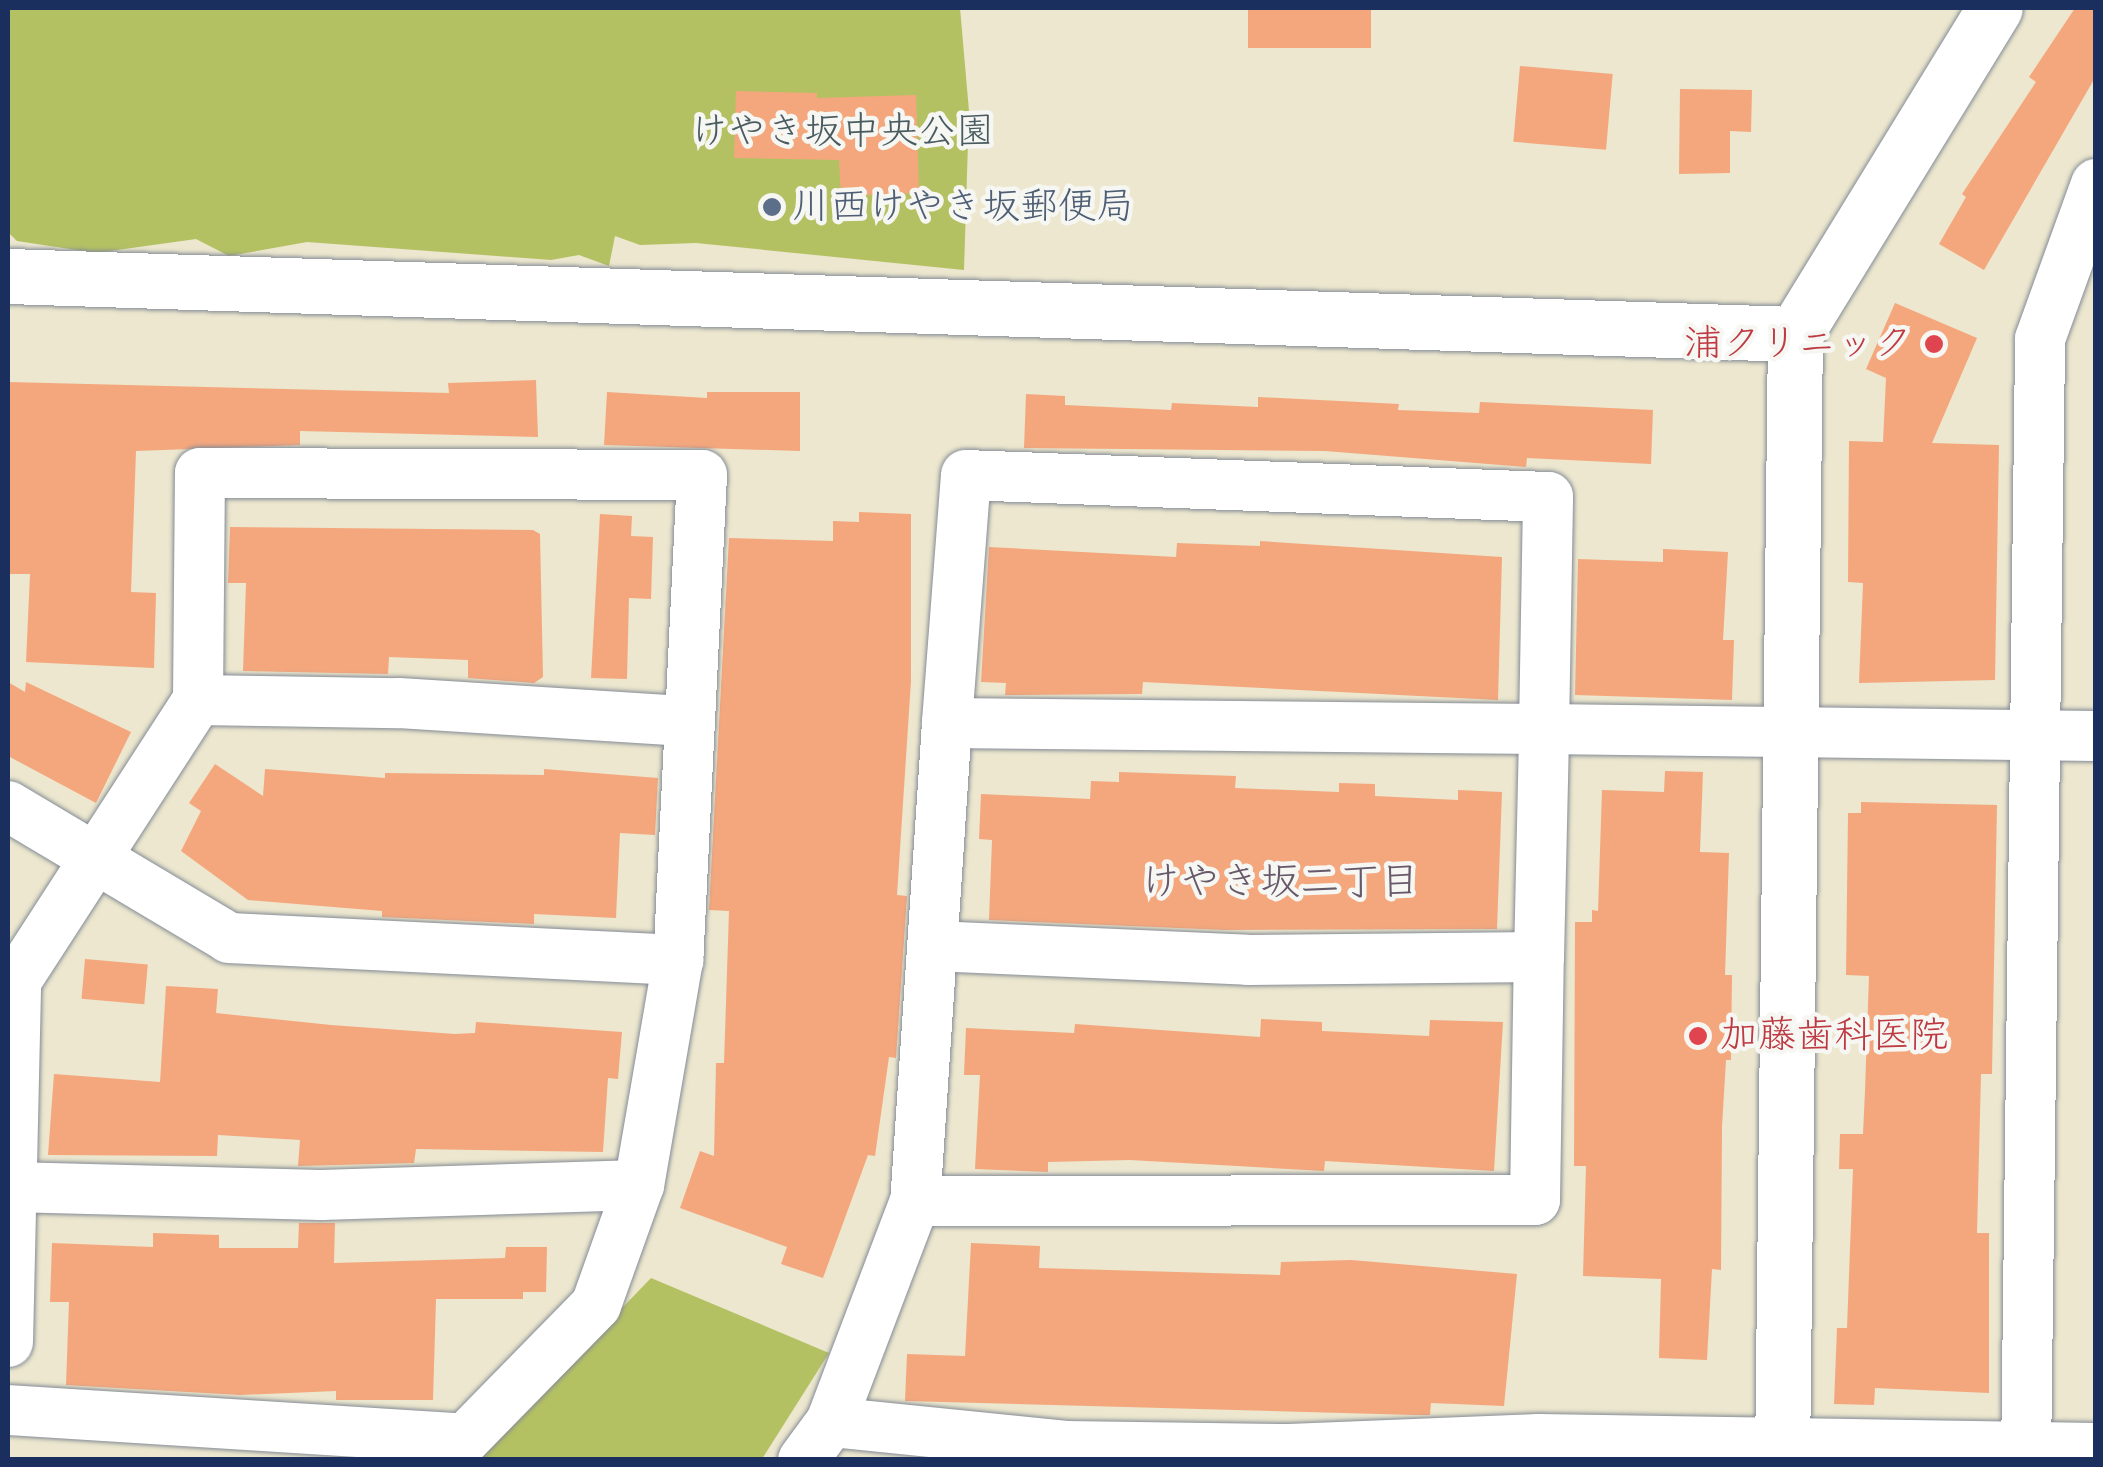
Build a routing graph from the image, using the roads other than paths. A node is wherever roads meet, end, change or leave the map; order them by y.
1 (1994, 8) edge
2 (2096, 184) edge
3 (2079, 274) edge
4 (8, 276) edge
5 (1795, 334) junction
6 (198, 700) junction
7 (690, 721) junction
8 (948, 723) junction
9 (1544, 729) junction
10 (1791, 732) junction
11 (2032, 735) junction
12 (2096, 736) edge
13 (8, 806) edge
14 (96, 858) junction
15 (932, 946) junction
16 (1539, 957) junction
17 (678, 960) junction
18 (640, 1184) junction
19 (11, 1187) junction
20 (915, 1201) junction
21 (8, 1342) edge
22 (8, 1410) edge
23 (817, 1441) edge
24 (2096, 1448) edge
25 (454, 1449) edge
26 (1538, 1449) edge
27 (1782, 1451) edge
28 (1064, 1453) edge
29 (2026, 1453) edge
30 (1288, 1454) edge

1 - 5 street
2 - 3 street
3 - 11 street
4 - 5 street
5 - 10 street
6 - 7 street
6 - 7 street
6 - 14 street
7 - 17 street
8 - 9 street
8 - 9 street
8 - 15 street
9 - 10 street
9 - 16 street
10 - 11 street
10 - 27 street
11 - 12 street
11 - 29 street
13 - 14 street
14 - 17 street
14 - 19 street
15 - 16 street
15 - 20 street
16 - 20 street
17 - 18 street
18 - 19 street
18 - 25 street
19 - 21 street
20 - 23 street
22 - 25 street
23 - 28 street
24 - 29 street
26 - 27 street
26 - 30 street
27 - 29 street
28 - 30 street

